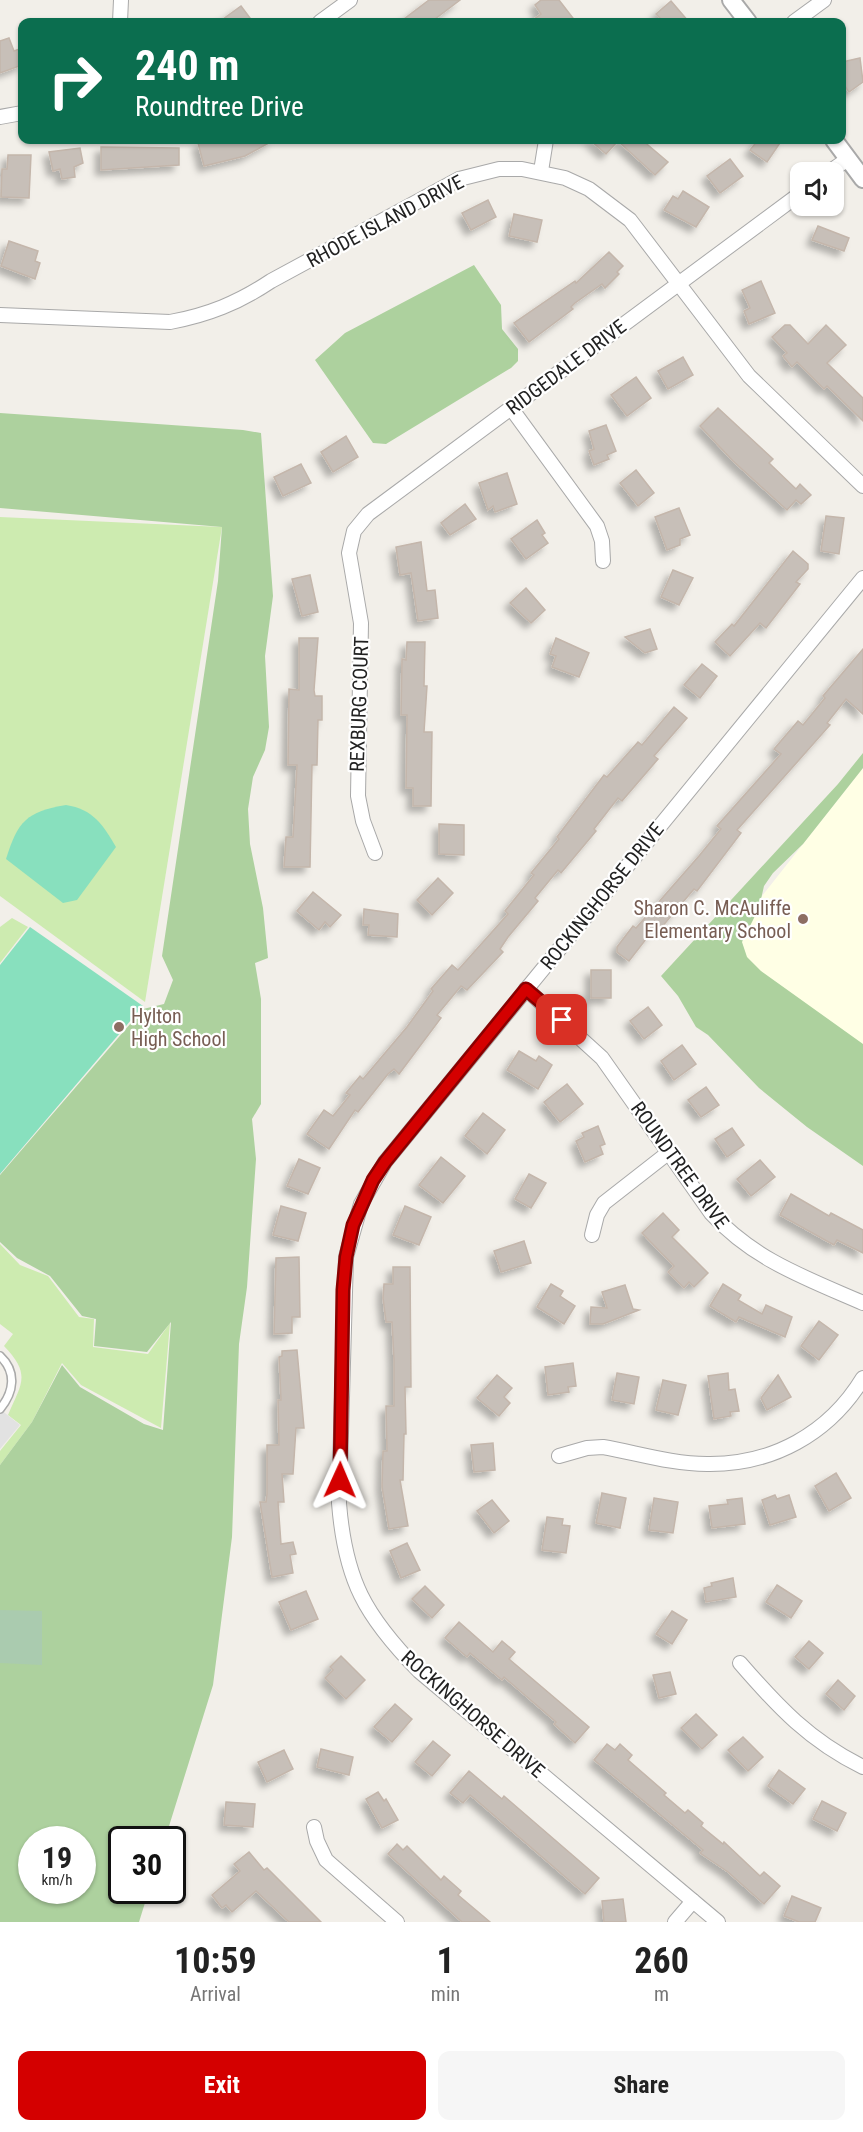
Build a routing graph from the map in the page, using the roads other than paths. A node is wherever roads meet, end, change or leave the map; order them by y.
1 (121, 0) edge
2 (350, 0) edge
3 (731, 0) edge
4 (824, 0) edge
5 (120, 18) edge
6 (325, 18) edge
7 (745, 18) edge
8 (799, 18) edge
9 (18, 114) edge
10 (0, 117) edge
11 (545, 144) edge
12 (837, 144) edge
13 (848, 159) junction
14 (844, 162) edge
15 (541, 171) junction
16 (863, 179) edge
17 (790, 201) edge
18 (678, 284) junction
19 (0, 315) edge
20 (511, 408) junction
21 (863, 486) edge
22 (350, 553) joint
23 (603, 561) dead end
24 (863, 578) edge
25 (375, 853) dead end
26 (526, 989) junction
27 (668, 1153) junction
28 (592, 1235) dead end
29 (863, 1303) edge
30 (0, 1356) edge
31 (863, 1378) edge
32 (0, 1409) edge
33 (559, 1456) dead end
34 (740, 1663) dead end
35 (863, 1767) edge
36 (314, 1827) dead end
37 (693, 1901) junction
38 (397, 1922) edge
39 (675, 1922) edge
40 (718, 1922) edge

1 - 5 street
2 - 6 street
3 - 7 street
4 - 8 street
9 - 10 street
11 - 15 street
12 - 13 street
13 - 14 street
13 - 16 street
15 - 18 street, RHODE ISLAND DRIVE
15 - 19 street, RHODE ISLAND DRIVE
17 - 18 street, RIDGEDALE DRIVE
18 - 20 street, RIDGEDALE DRIVE
18 - 21 street, RHODE ISLAND DRIVE
20 - 22 street, RIDGEDALE DRIVE
20 - 23 street
22 - 25 street, REXBURG COURT
24 - 26 street, ROCKINGHORSE DRIVE
26 - 27 street, ROUNDTREE DRIVE
26 - 37 street, ROCKINGHORSE DRIVE
27 - 28 street
27 - 29 street, ROUNDTREE DRIVE
30 - 32 lane
31 - 33 street
34 - 35 street
36 - 38 street
37 - 39 street
37 - 40 street, ROCKINGHORSE DRIVE

